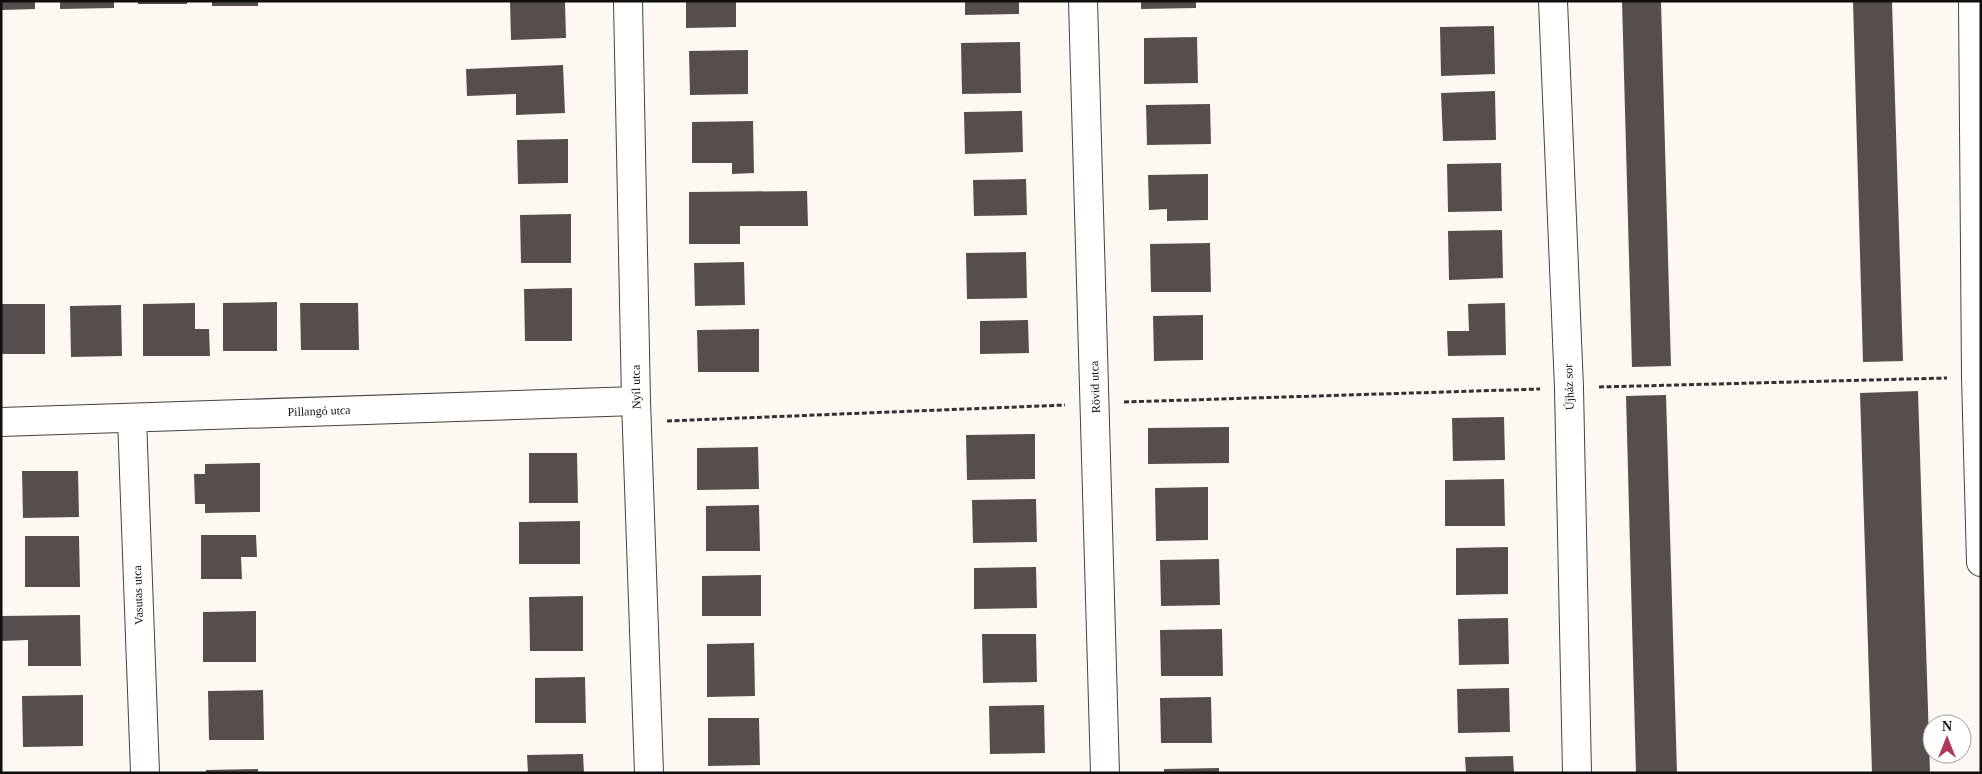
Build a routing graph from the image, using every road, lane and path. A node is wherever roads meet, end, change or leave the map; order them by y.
1 (628, 1) edge
2 (1083, 1) edge
3 (1554, 1) edge
4 (1974, 1) edge
5 (1976, 377) junction
6 (1569, 388) junction
7 (636, 401) junction
8 (1096, 403) junction
9 (132, 418) junction
10 (1, 422) edge
11 (1981, 562) edge
12 (145, 773) edge
13 (649, 773) edge
14 (1105, 773) edge
15 (1576, 773) edge

1 - 7 street, Nyíl utca
2 - 8 street, Rövid utca
3 - 6 street, Újház sor
4 - 5 street
5 - 6 path
5 - 11 street
6 - 8 path
6 - 15 street, Újház sor
7 - 8 path
7 - 9 street, Pillangó utca
7 - 13 street, Nyíl utca
8 - 14 street, Rövid utca
9 - 10 street, Pillangó utca
9 - 12 street, Vasutas utca

